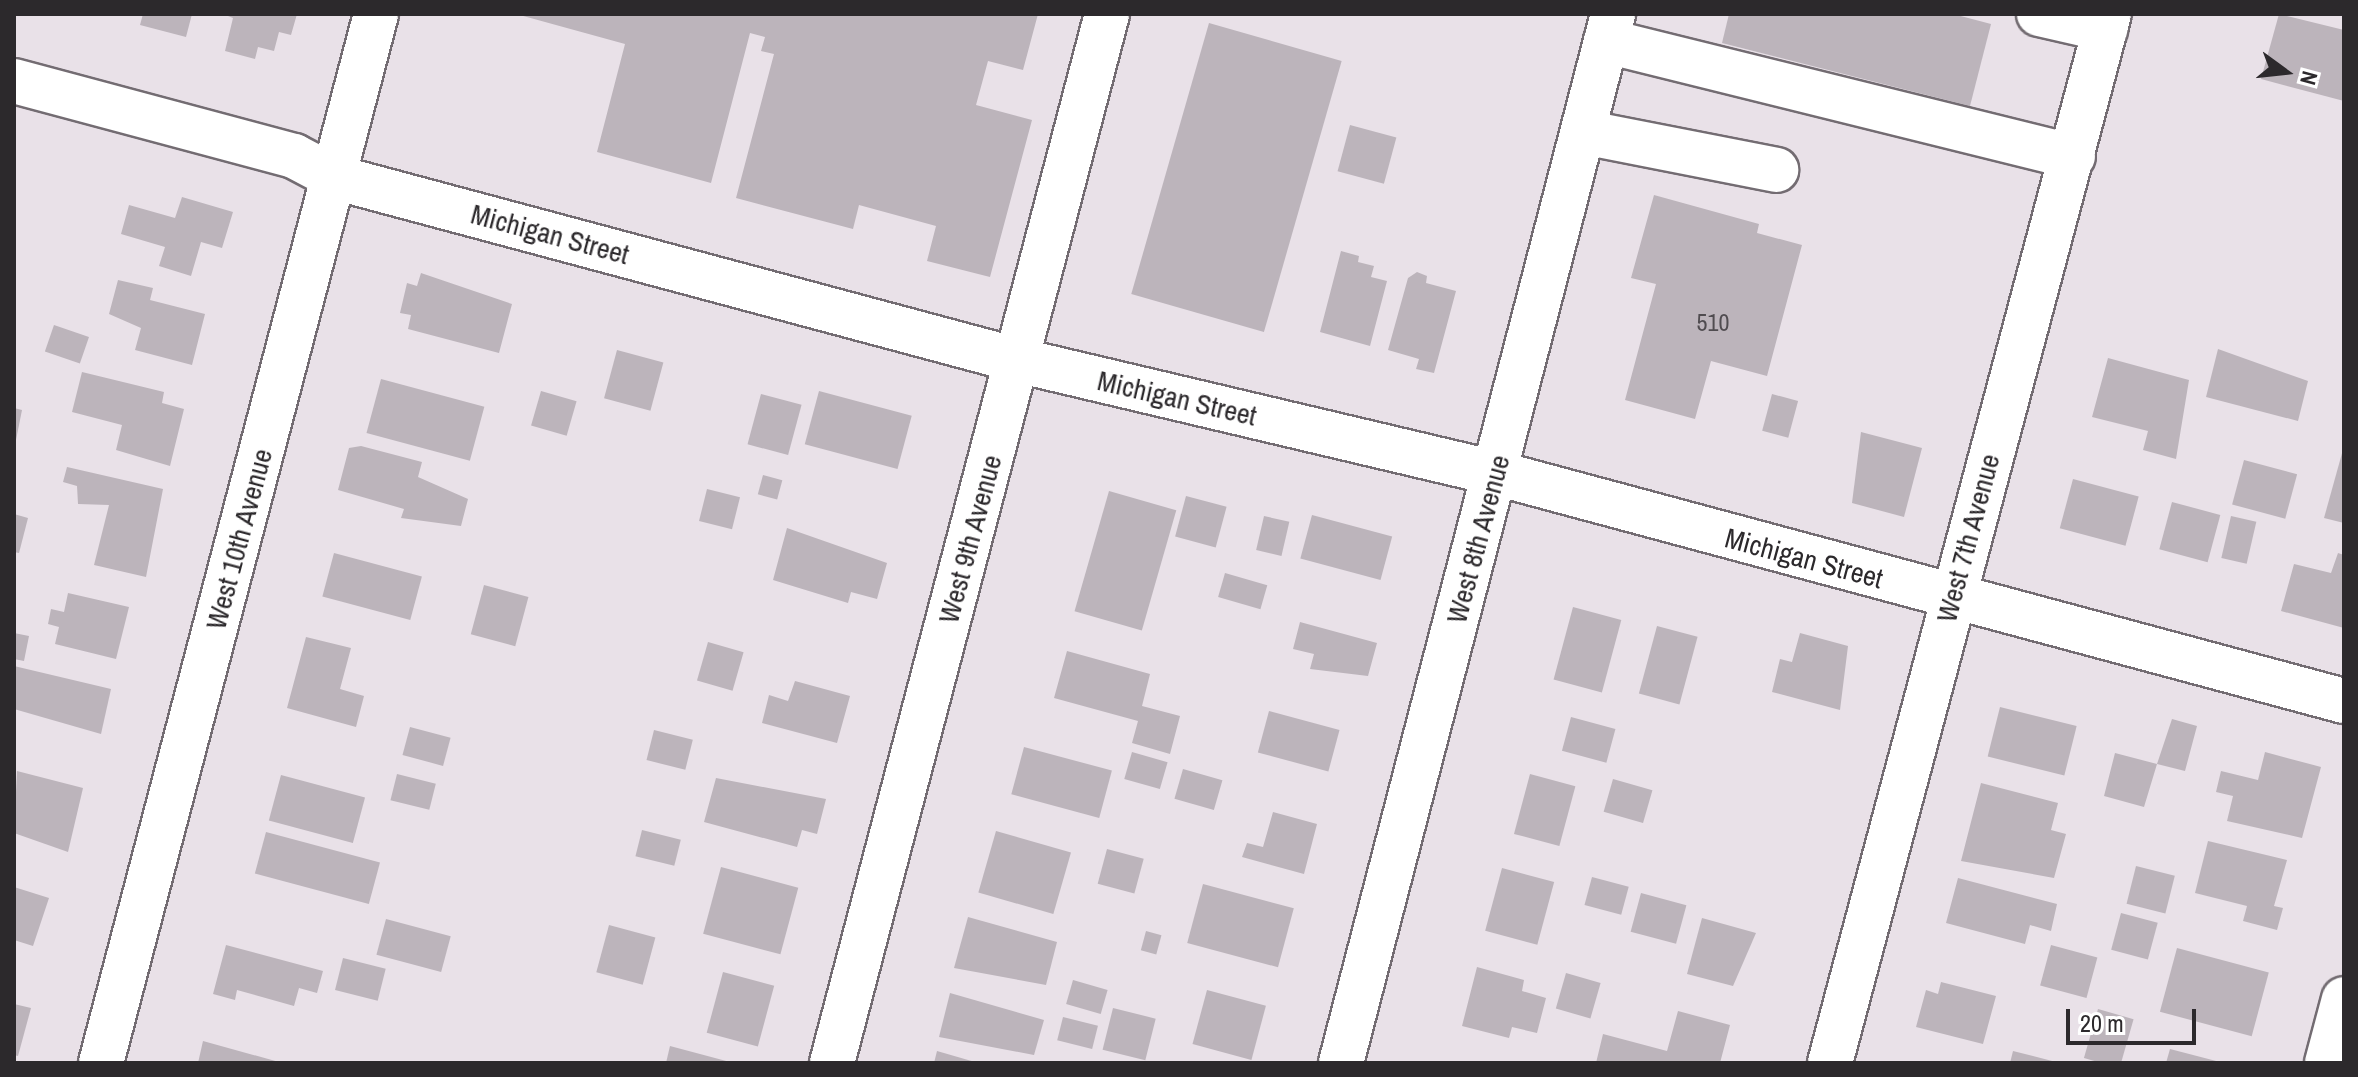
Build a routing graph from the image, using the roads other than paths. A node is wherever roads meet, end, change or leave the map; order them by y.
1 (376, 14) edge
2 (1107, 14) edge
3 (2039, 14) edge
4 (2107, 22) edge
5 (1610, 28) edge
6 (14, 81) edge
7 (1583, 132) junction
8 (2073, 157) junction
9 (1776, 170) dead end
10 (334, 177) junction
11 (1017, 360) junction
12 (1496, 473) junction
13 (1951, 599) junction
14 (2344, 701) edge
15 (2344, 999) edge
16 (101, 1063) edge
17 (832, 1063) edge
18 (1341, 1063) edge
19 (1830, 1063) edge
20 (2327, 1063) edge

1 - 10 street, West 10th Avenue
2 - 11 street, West 9th Avenue
3 - 4 street
4 - 8 street, West 7th Avenue
5 - 7 street, West 8th Avenue
5 - 8 street
6 - 10 street, Michigan Street
7 - 9 street
7 - 12 street, West 8th Avenue
8 - 13 street, West 7th Avenue
10 - 11 street, Michigan Street
10 - 16 street, West 10th Avenue
11 - 12 street, Michigan Street
11 - 17 street, West 9th Avenue
12 - 13 street, Michigan Street
12 - 18 street, West 8th Avenue
13 - 14 street, Michigan Street
13 - 19 street, West 7th Avenue
15 - 20 street

